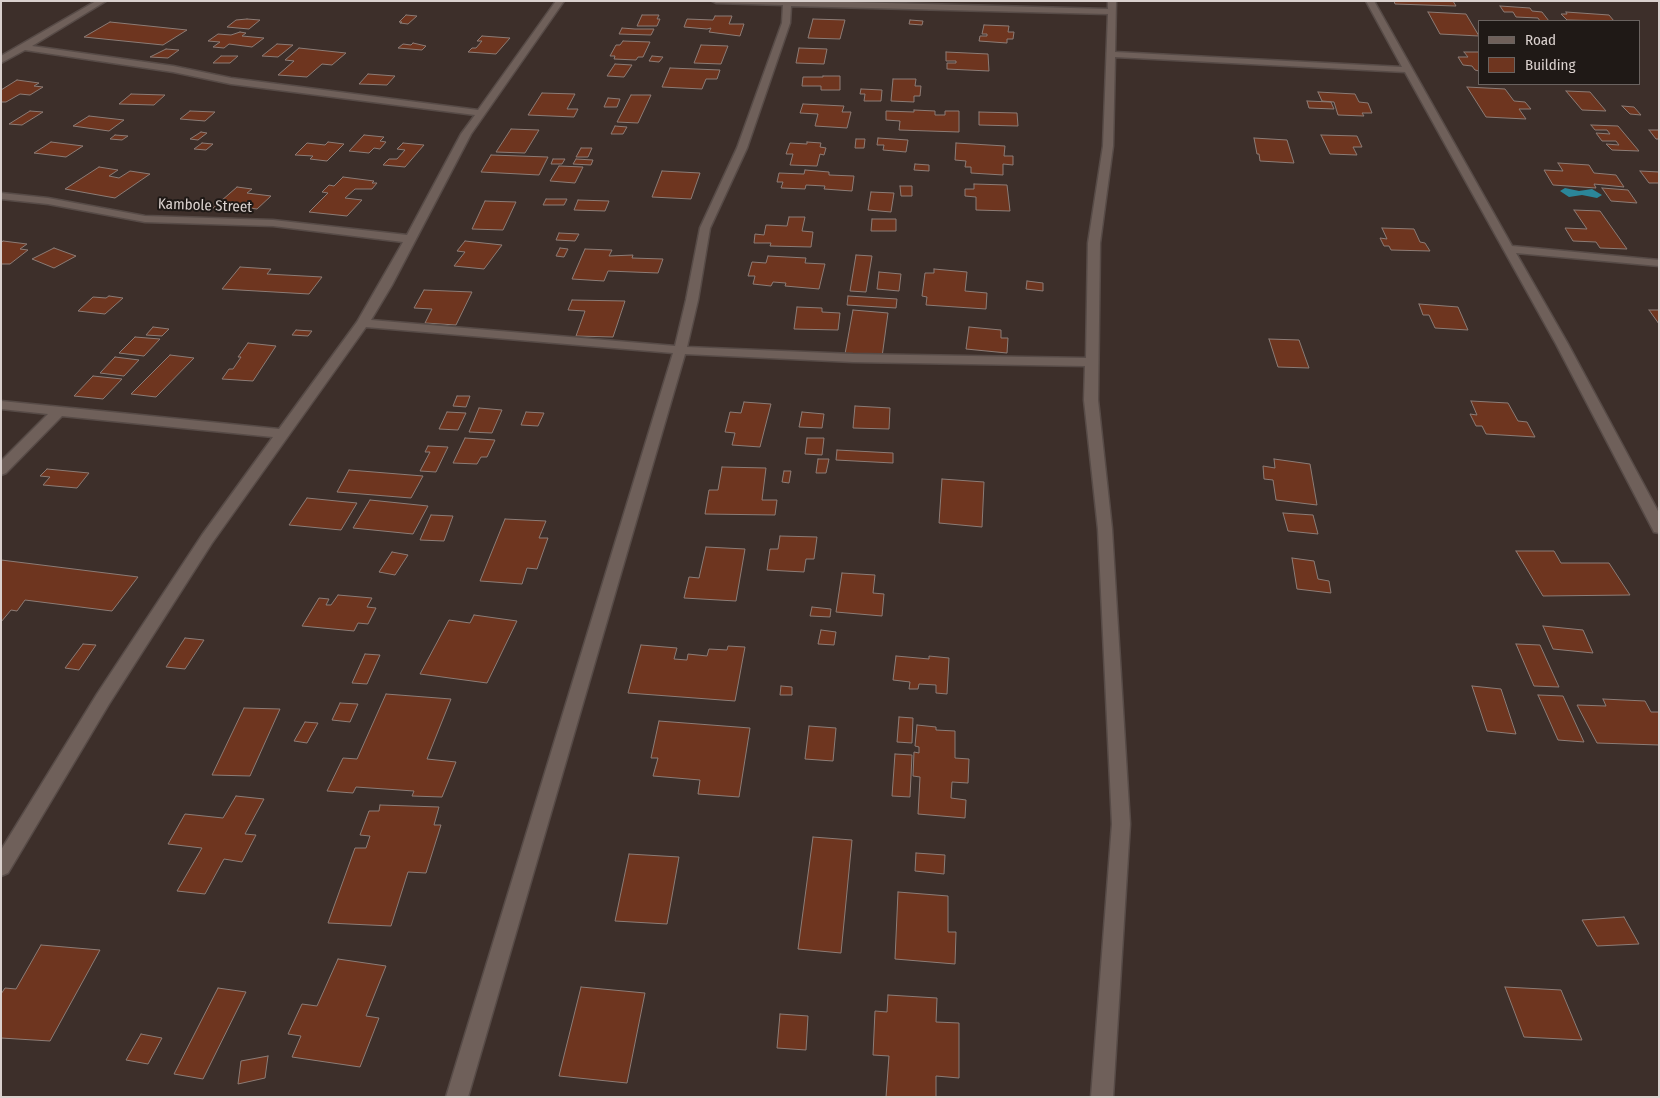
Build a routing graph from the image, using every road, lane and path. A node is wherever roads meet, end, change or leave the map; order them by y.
1 (102, 1) edge
2 (560, 1) edge
3 (716, 1) edge
4 (1370, 1) edge
5 (787, 2) edge
6 (1112, 6) edge
7 (23, 47) junction
8 (1112, 54) junction
9 (1, 60) edge
10 (1408, 70) junction
11 (480, 112) junction
12 (1, 196) edge
13 (409, 239) junction
14 (1509, 250) junction
15 (1659, 263) edge
16 (363, 324) junction
17 (680, 350) junction
18 (1093, 362) junction
19 (1, 404) edge
20 (59, 411) junction
21 (282, 434) junction
22 (1, 470) edge
23 (1659, 528) edge
24 (1, 868) edge
25 (457, 1097) edge
26 (1102, 1097) edge

1 - 7 street
2 - 11 street
3 - 5 street
4 - 10 street
5 - 6 street
5 - 17 street
6 - 8 street
7 - 9 street
7 - 11 street
8 - 10 street
8 - 18 street
10 - 14 street
11 - 13 street
12 - 13 street, Kambole Street
13 - 16 street
14 - 15 street
14 - 23 street
16 - 17 street
16 - 21 street
17 - 18 street
17 - 25 street
18 - 26 street
19 - 20 street
20 - 21 street
20 - 22 street
21 - 24 street

